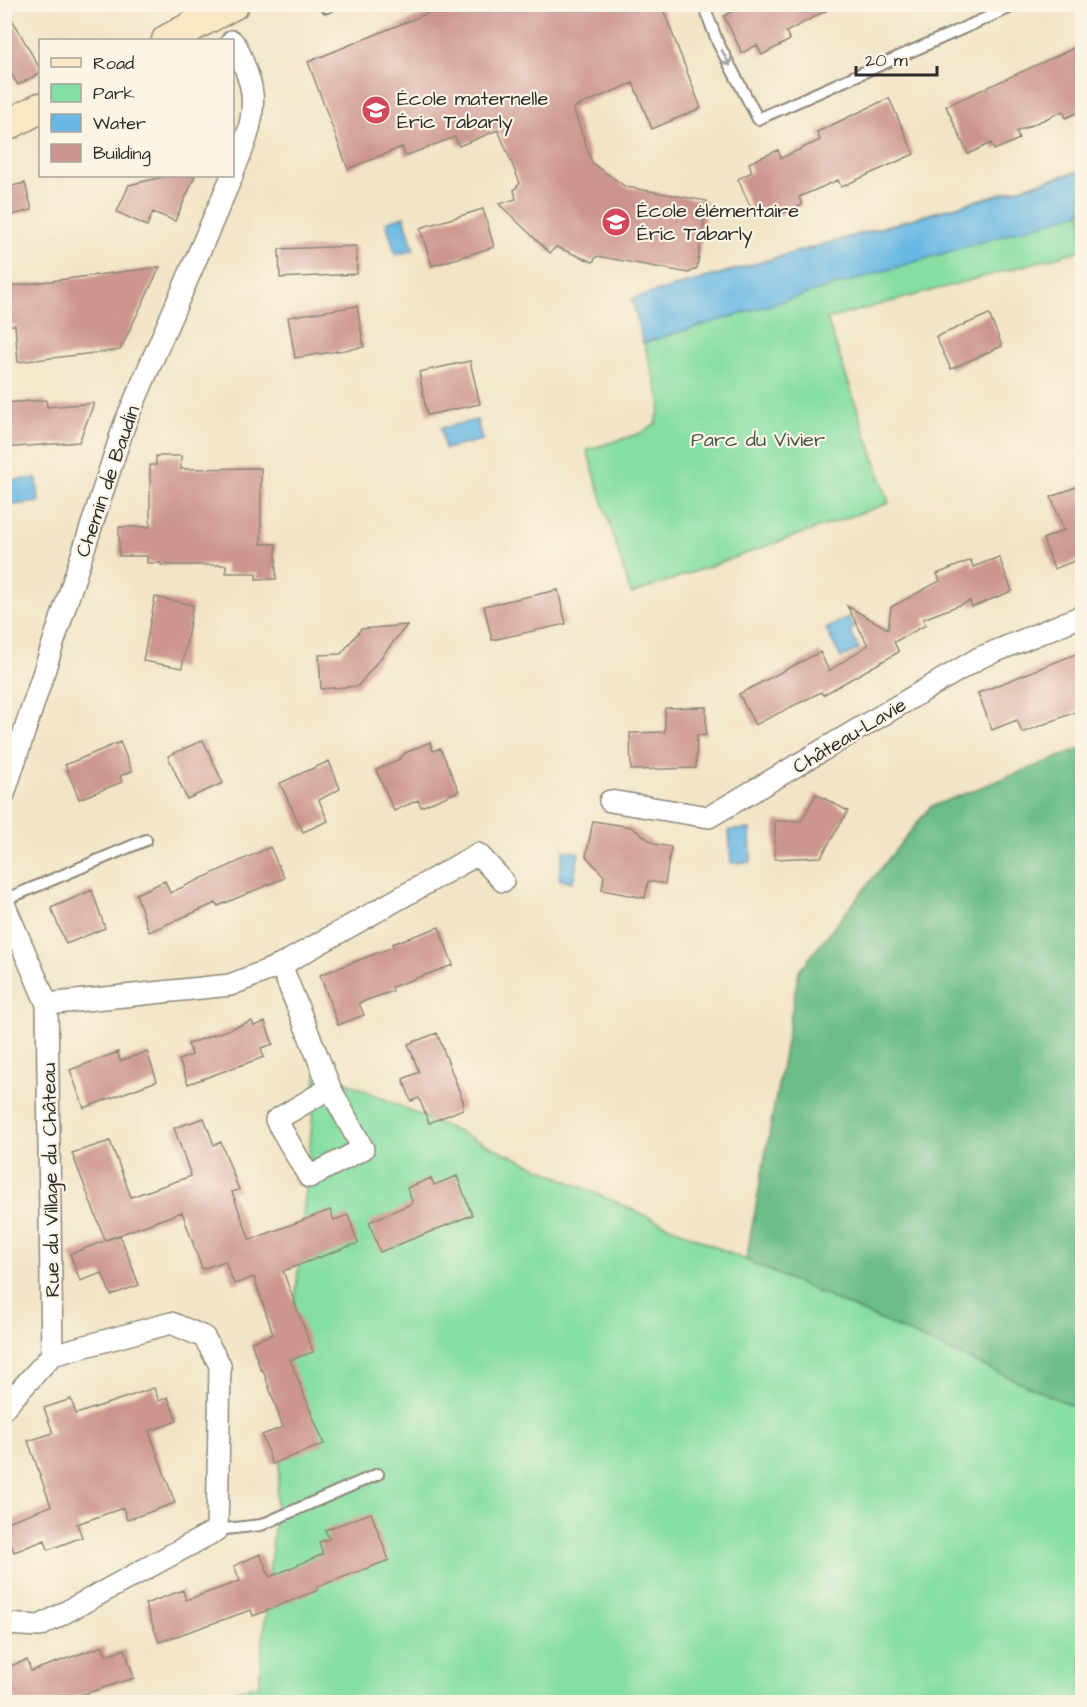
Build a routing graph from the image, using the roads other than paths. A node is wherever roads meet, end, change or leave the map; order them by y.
1 (324, 4) edge
2 (333, 4) edge
3 (703, 4) edge
4 (1018, 4) edge
5 (225, 9) edge
6 (169, 39) edge
7 (232, 39) edge
8 (234, 43) edge
9 (39, 109) edge
10 (4, 127) edge
11 (234, 170) edge
12 (231, 177) edge
13 (1083, 616) edge
14 (4, 794) edge
15 (610, 801) dead end
16 (146, 840) dead end
17 (504, 881) dead end
18 (4, 902) edge
19 (281, 965) junction
20 (47, 1004) junction
21 (330, 1088) dead end
22 (52, 1355) junction
23 (4, 1408) edge
24 (378, 1474) dead end
25 (217, 1530) junction
26 (4, 1624) edge

1 - 2 lane
3 -> 4 lane
5 - 6 main road
5 - 7 street, Chemin de Baudin
8 - 11 street, Chemin de Baudin
9 - 10 main road
12 - 14 street, Chemin de Baudin
13 - 15 street, Château-Lavie
16 - 18 lane
17 - 19 street
18 - 20 street, Rue du Village du Château
19 - 20 street
19 - 21 street
20 - 22 street, Rue du Village du Château
22 - 23 street
22 - 25 street
24 - 25 lane
25 - 26 street

